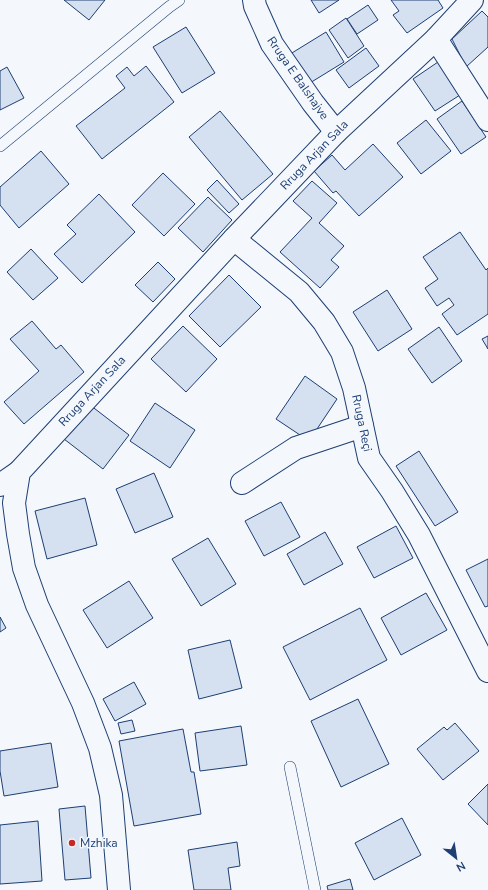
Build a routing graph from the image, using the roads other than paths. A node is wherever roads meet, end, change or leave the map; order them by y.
1 (179, 0) edge
2 (254, 0) edge
3 (472, 0) edge
4 (436, 39) junction
5 (488, 120) edge
6 (336, 132) junction
7 (0, 146) edge
8 (234, 239) junction
9 (362, 426) junction
10 (19, 472) junction
11 (242, 483) dead end
12 (0, 485) edge
13 (488, 672) edge
14 (290, 767) dead end
15 (120, 890) edge
16 (315, 890) edge

1 - 7 lane
2 - 6 street, Rruga E Balshajve
3 - 4 street, Rruga Arjan Sala
4 - 5 street
4 - 6 street, Rruga Arjan Sala
6 - 8 street, Rruga Arjan Sala
8 - 9 street, Rruga Reçi
8 - 10 street, Rruga Arjan Sala
9 - 11 street
9 - 13 street, Rruga Reçi
10 - 12 street, Rruga Arjan Sala
10 - 15 street
14 - 16 lane

